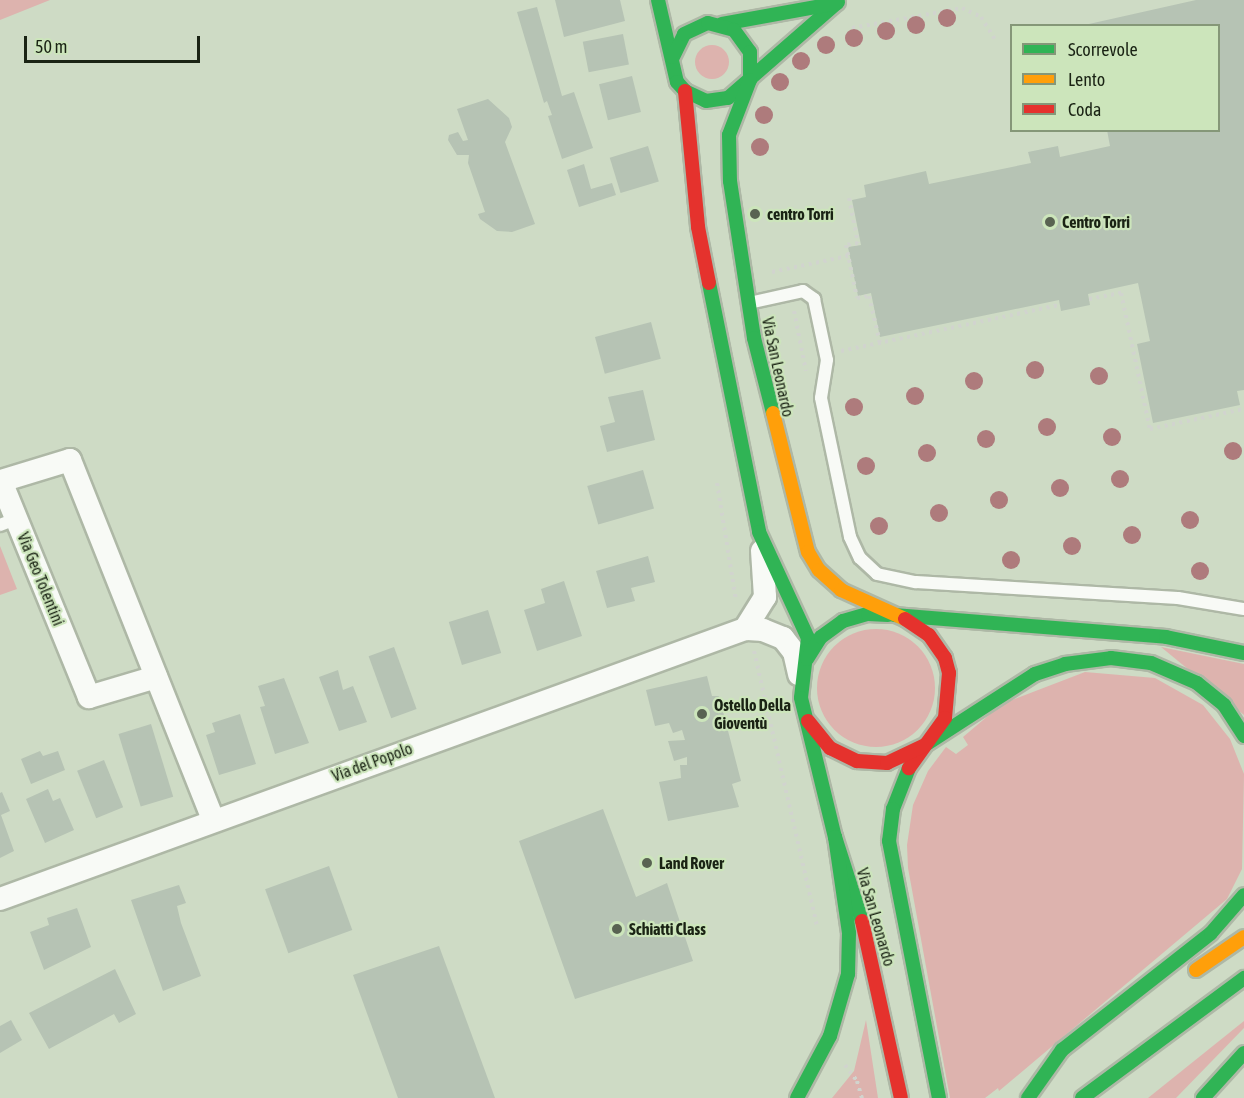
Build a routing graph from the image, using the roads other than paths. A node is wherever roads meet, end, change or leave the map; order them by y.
1 (658, 0) edge
2 (842, 1) edge
3 (693, 16) dead end
4 (715, 24) junction
5 (673, 57) junction
6 (750, 80) junction
7 (685, 91) junction
8 (748, 304) junction
9 (8, 522) edge
10 (759, 532) junction
11 (1244, 609) edge
12 (894, 615) junction
13 (745, 629) junction
14 (1244, 653) edge
15 (807, 659) junction
16 (156, 677) junction
17 (801, 685) junction
18 (804, 711) junction
19 (1244, 736) edge
20 (928, 742) junction
21 (213, 819) junction
22 (835, 837) junction
23 (1244, 895) edge
24 (0, 899) edge
25 (1244, 937) edge
26 (1244, 978) edge
27 (1184, 979) dead end
28 (1244, 1053) edge
29 (1068, 1066) dead end
30 (797, 1098) edge
31 (901, 1098) edge
32 (939, 1098) edge
33 (1028, 1098) edge
34 (1083, 1098) edge
35 (1203, 1098) edge

1 - 5 main road, Via San Leonardo
2 - 4 main road
2 - 6 main road
3 - 4 main road, Via San Leonardo
4 - 5 main road
4 - 6 main road, Via San Leonardo
5 - 7 main road, Via San Leonardo
6 - 7 main road
6 - 8 main road, Via San Leonardo
7 - 10 main road, Via San Leonardo
8 - 11 lane
8 - 12 main road, Via San Leonardo
9 - 16 street, Via Geo Tolentini
9 - 16 street, Via Geo Tolentini
10 - 13 street
10 - 15 main road, Via San Leonardo
12 - 14 main road
12 - 15 main road, Via San Leonardo
12 - 20 main road, Via San Leonardo
13 - 17 street
13 - 21 street, Via del Popolo
15 - 17 main road, Via San Leonardo
16 - 21 street, Via Geo Tolentini
17 - 18 main road, Via San Leonardo
18 - 20 main road, Via San Leonardo
18 - 22 main road, Via San Leonardo
19 - 20 main road
20 - 32 main road, Via San Leonardo
21 - 24 street, Via del Popolo
22 - 30 main road
22 - 31 main road, Via San Leonardo
23 - 33 main road
25 - 27 main road
26 - 34 main road
28 - 35 main road
29 - 33 main road

